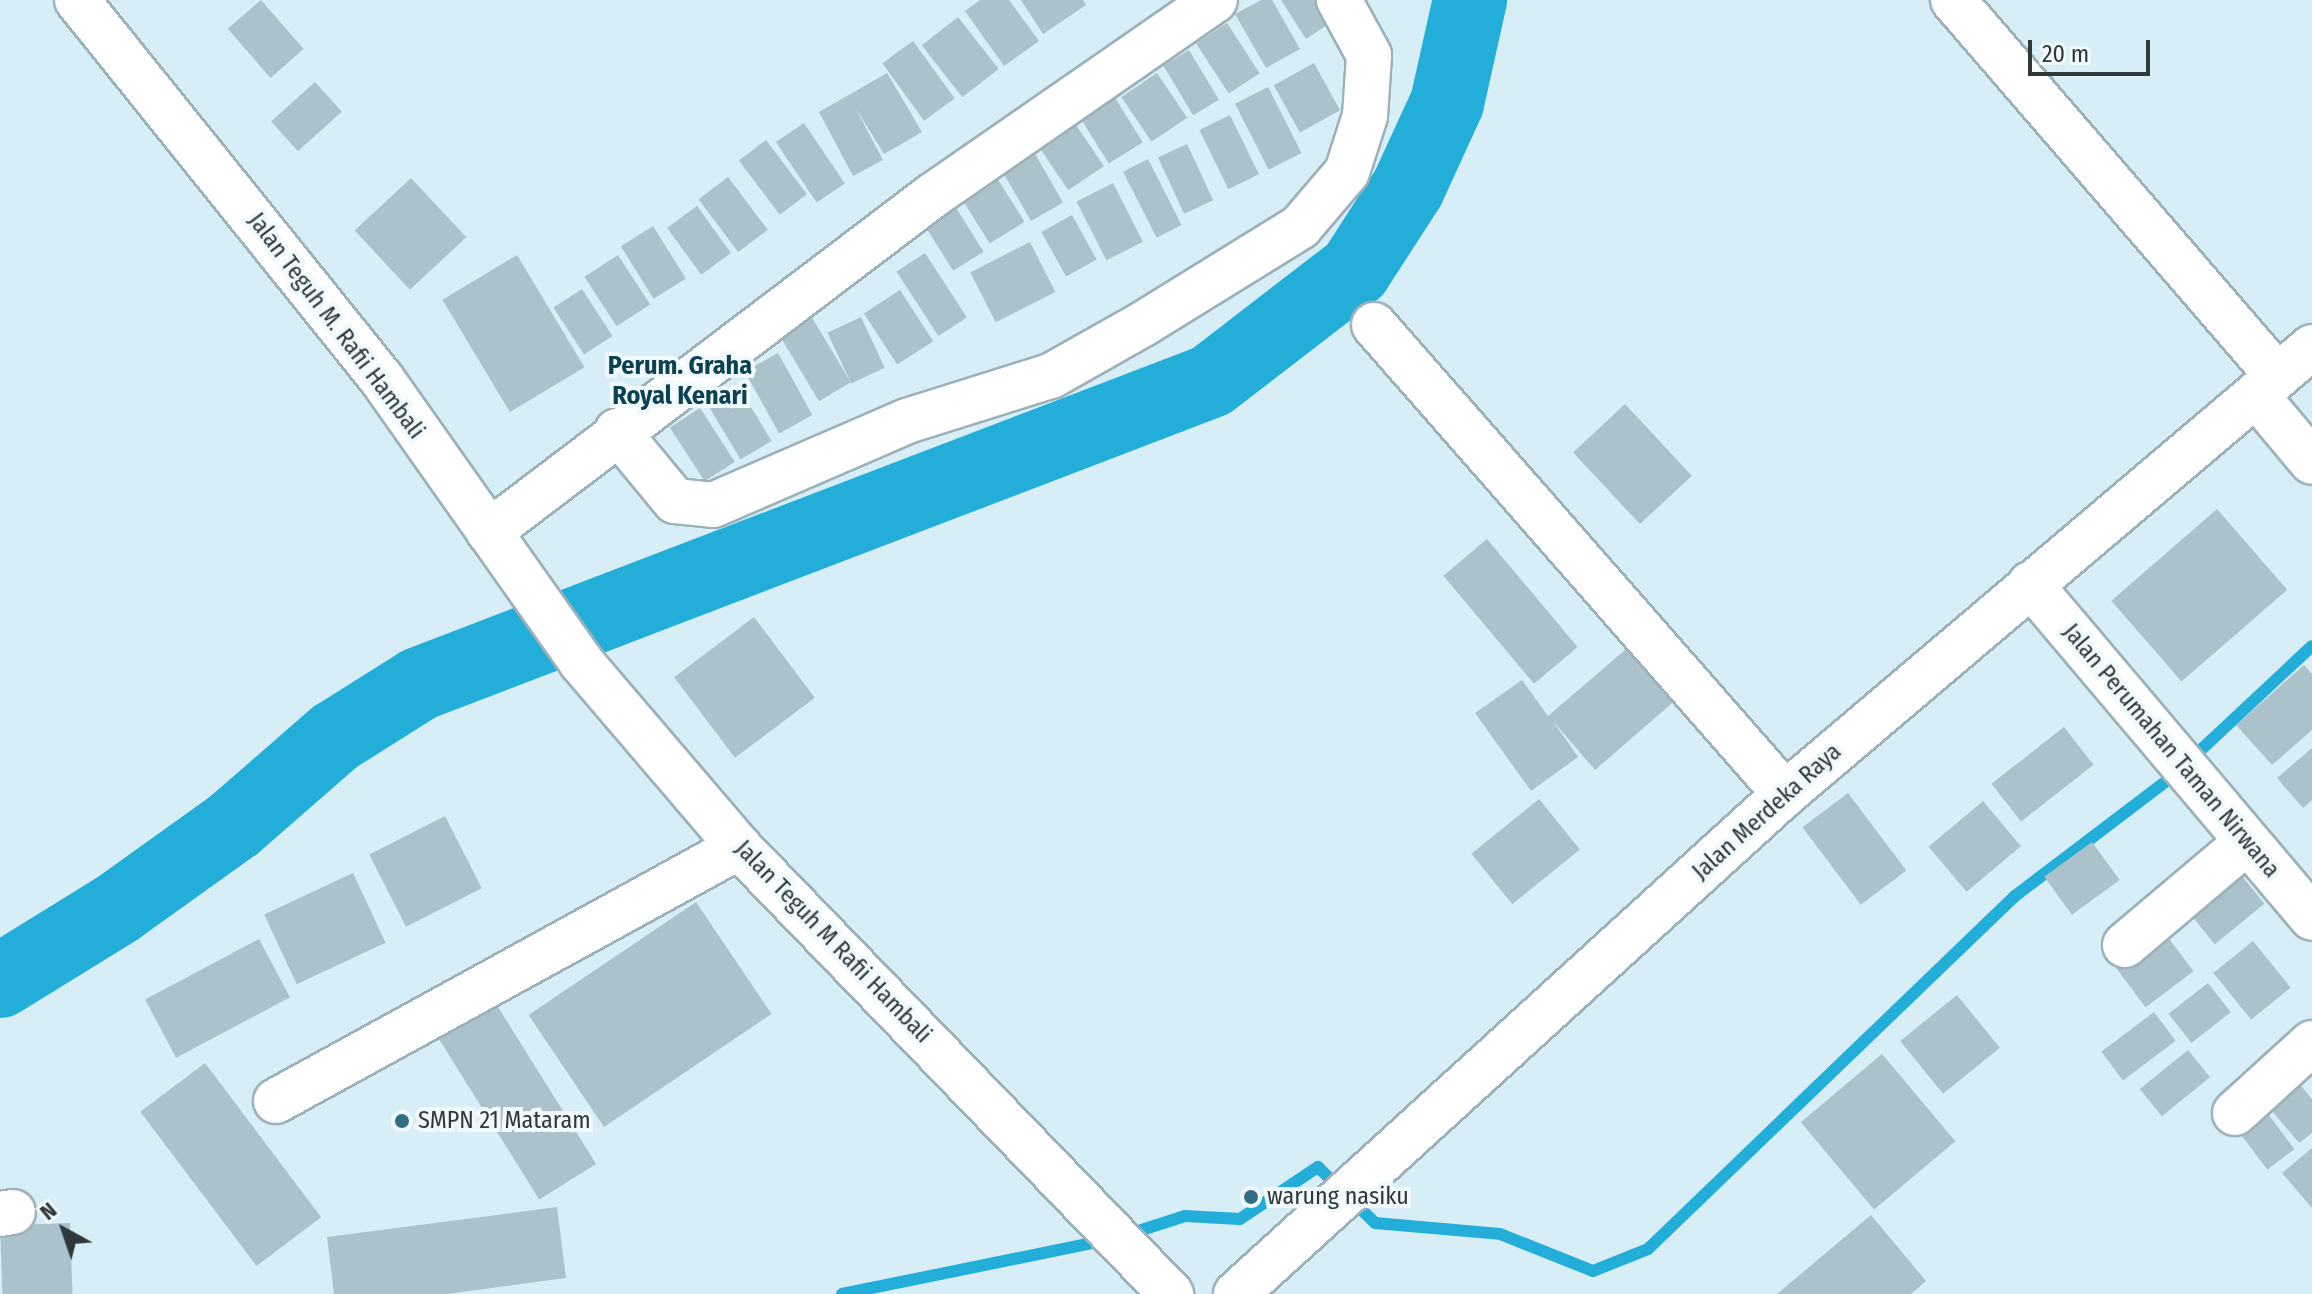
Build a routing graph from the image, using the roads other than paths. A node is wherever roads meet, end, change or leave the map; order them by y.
1 (77, 0) edge
2 (1215, 0) edge
3 (1339, 0) edge
4 (1953, 0) edge
5 (1374, 325) dead end
6 (2312, 347) edge
7 (2267, 385) junction
8 (617, 431) junction
9 (2312, 462) edge
10 (497, 545) junction
11 (2030, 584) junction
12 (581, 662) joint
13 (1785, 794) junction
14 (2247, 842) junction
15 (739, 847) junction
16 (2312, 918) edge
17 (2125, 945) dead end
18 (2312, 1043) edge
19 (276, 1101) dead end
20 (2235, 1113) dead end
21 (1160, 1281) edge
22 (1257, 1284) edge

1 - 10 street, Jalan Teguh M. Rafii Hambali
2 - 8 street
3 - 8 street
4 - 7 street
5 - 13 street
6 - 7 street, Jalan Merdeka Raya
7 - 9 street
7 - 11 street, Jalan Merdeka Raya
8 - 10 street
10 - 12 street, Jalan Teguh M. Rafii Hambali
11 - 13 street, Jalan Merdeka Raya
11 - 14 street, Jalan Perumahan Taman Nirwana
12 - 15 street, Jalan Teguh M Rafii Hambali
13 - 22 street, Jalan Merdeka Raya
14 - 16 street, Jalan Perumahan Taman Nirwana
14 - 17 street
15 - 19 street
15 - 21 street, Jalan Teguh M Rafii Hambali
18 - 20 street

